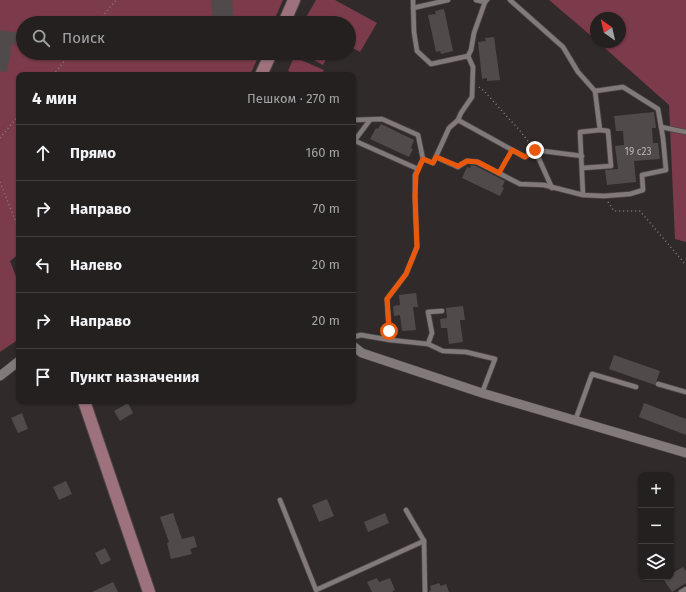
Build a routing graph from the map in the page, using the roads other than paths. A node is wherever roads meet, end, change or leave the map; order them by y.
1 (294, 0) edge
2 (413, 0) edge
3 (448, 0) edge
4 (476, 0) edge
5 (510, 0) edge
6 (486, 1) edge
7 (413, 8) junction
8 (287, 16) edge
9 (468, 56) junction
10 (268, 60) edge
11 (262, 72) edge
12 (595, 90) junction
13 (356, 120) edge
14 (370, 120) junction
15 (458, 120) junction
16 (661, 127) junction
17 (600, 130) junction
18 (686, 132) edge
19 (356, 138) edge
20 (356, 141) edge
21 (535, 150) junction
22 (582, 156) junction
23 (436, 157) junction
24 (423, 159) junction
25 (582, 168) junction
26 (418, 169) junction
27 (552, 188) junction
28 (583, 195) junction
29 (442, 310) dead end
30 (356, 336) edge
31 (390, 340) junction
32 (428, 344) junction
33 (356, 348) edge
34 (16, 363) edge
35 (0, 376) edge
36 (658, 384) dead end
37 (636, 387) dead end
38 (686, 392) edge
39 (482, 393) junction
40 (85, 404) edge
41 (575, 421) junction
42 (686, 453) edge
43 (280, 500) dead end
44 (406, 510) dead end
45 (424, 541) junction
46 (686, 589) edge
47 (150, 592) edge
48 (425, 592) edge
49 (681, 592) edge

1 - 8 main road
2 - 7 lane
3 - 7 lane
4 - 6 lane
5 - 12 lane
6 - 9 lane
7 - 9 lane
9 - 15 lane
10 - 11 main road
12 - 16 lane
12 - 17 lane
13 - 14 lane
14 - 19 lane
14 - 24 lane
15 - 21 lane
15 - 23 lane
16 - 18 lane
16 - 28 lane
17 - 22 lane
17 - 25 lane
20 - 26 lane
21 - 22 lane
21 - 27 lane
22 - 25 lane
23 - 24 lane
23 - 27 lane
24 - 26 lane
25 - 28 lane
26 - 31 lane
27 - 28 lane
29 - 32 lane
30 - 31 lane
31 - 32 lane
32 - 39 lane
33 - 39 street
34 - 35 street
36 - 38 lane
37 - 41 lane
39 - 41 street
40 - 47 main road
41 - 42 street
43 - 45 lane
44 - 45 lane
45 - 48 lane
46 - 49 lane

